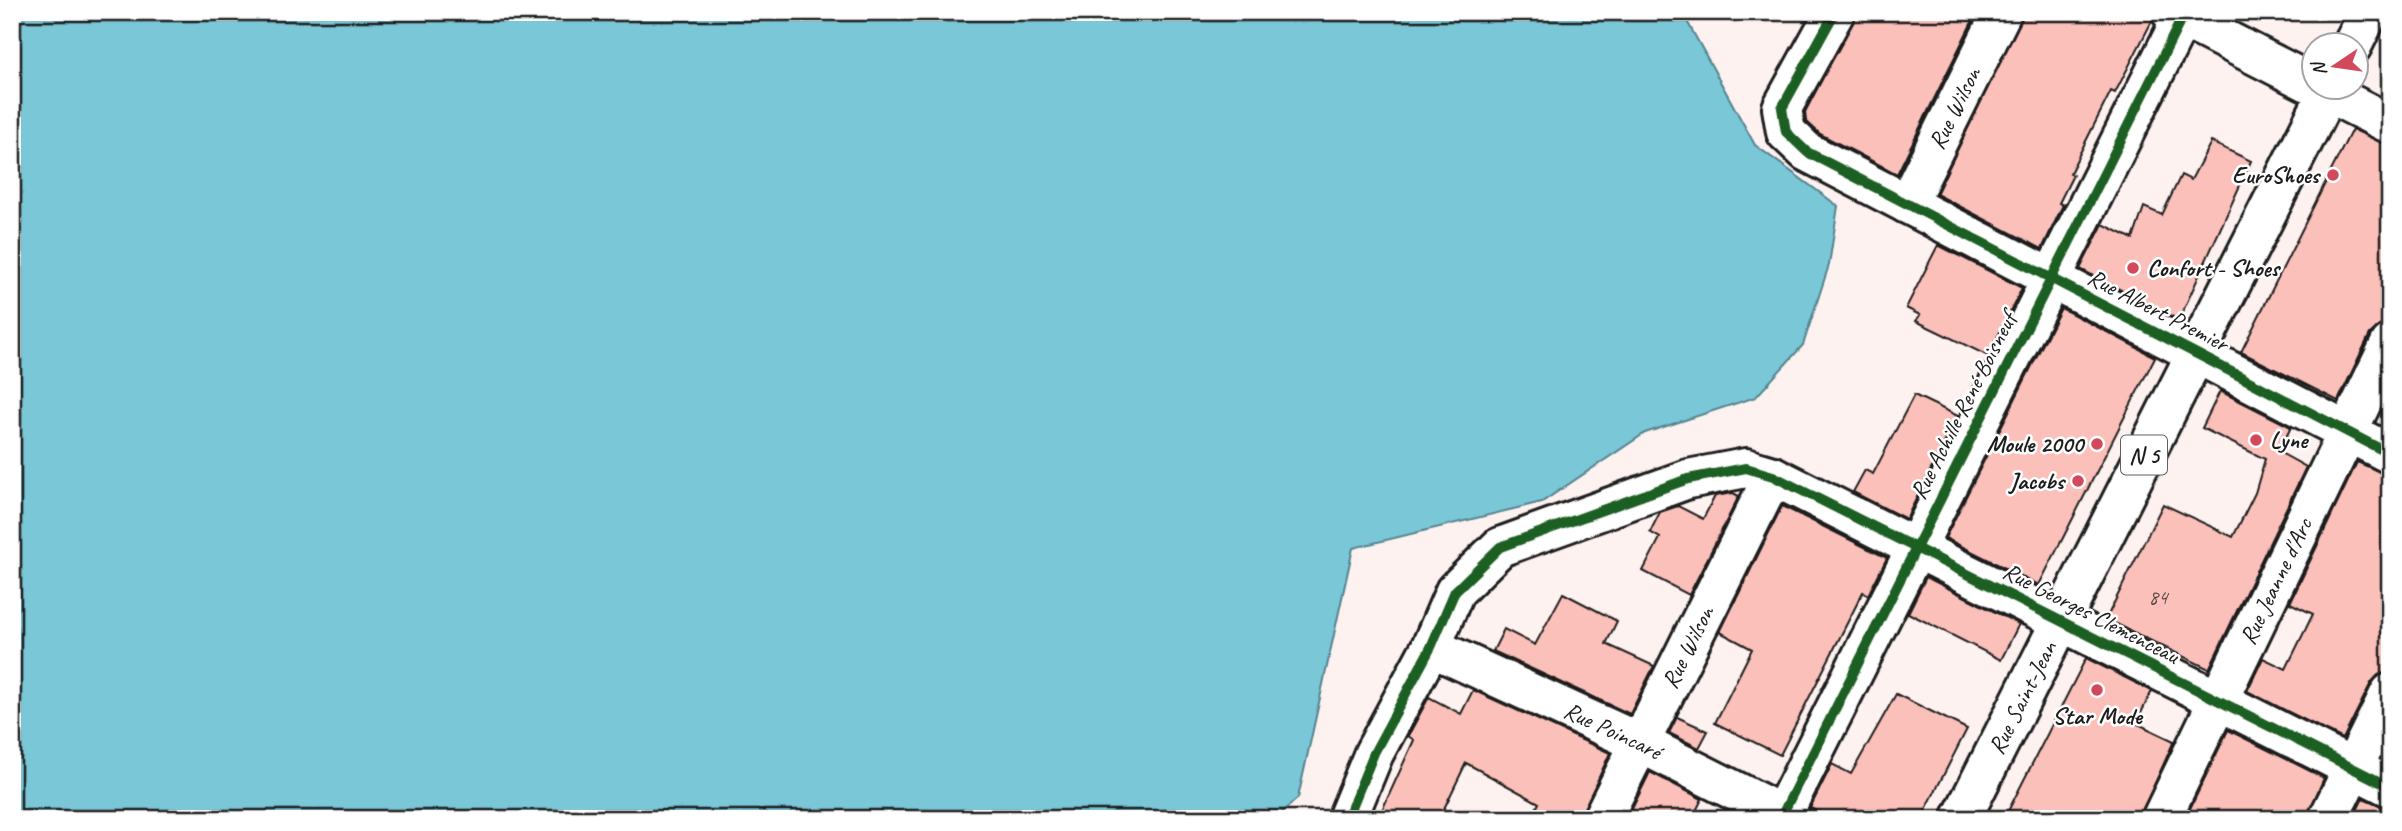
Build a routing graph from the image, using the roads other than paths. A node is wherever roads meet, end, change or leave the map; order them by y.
1 (1835, 12) edge
2 (2002, 12) edge
3 (2369, 12) edge
4 (2179, 14) edge
5 (2359, 32) edge
6 (2300, 76) edge
7 (2316, 102) edge
8 (2349, 102) edge
9 (2390, 124) edge
10 (1907, 204) junction
11 (2051, 278) junction
12 (2390, 344) edge
13 (2196, 354) junction
14 (2347, 432) junction
15 (2390, 454) edge
16 (1773, 476) junction
17 (1915, 548) junction
18 (2059, 621) junction
19 (1431, 647) junction
20 (2390, 693) edge
21 (2218, 700) junction
22 (1640, 743) junction
23 (2353, 768) junction
24 (2390, 787) edge
25 (1785, 817) edge
26 (1347, 819) edge
27 (1602, 819) edge
28 (1961, 819) edge
29 (2161, 819) edge
30 (2328, 819) edge

1 - 10 street, Rue Albert Premier
2 - 10 street, Rue Wilson
3 - 5 street
4 - 6 street
4 - 11 street, Rue Achille René Boisneuf
7 - 13 street, Rue Saint-Jean / N 5
8 - 9 street
10 - 11 street, Rue Albert Premier
11 - 13 street, Rue Albert Premier
11 - 17 street, Rue Achille René Boisneuf
12 - 14 street, Rue Jeanne d'Arc
13 - 14 street, Rue Albert Premier
13 - 18 street, Rue Saint-Jean / N 5
14 - 15 street, Rue Albert Premier
14 - 21 street, Rue Jeanne d'Arc
16 - 17 street, Rue Georges Clemenceau
16 - 19 street, Rue Georges Clemenceau
16 - 22 street, Rue Wilson
17 - 18 street, Rue Georges Clemenceau
17 - 25 street, Rue Achille René Boisneuf
18 - 21 street, Rue Georges Clemenceau
18 - 28 street, Rue Saint-Jean / N 5
19 - 22 street, Rue Poincaré
19 - 26 street, Rue Georges Clemenceau
20 - 23 street
21 - 23 street, Rue Georges Clemenceau
21 - 29 street, Rue Jeanne d'Arc
22 - 25 street, Rue Poincaré
22 - 27 street, Rue Wilson
23 - 24 street, Rue Georges Clemenceau
23 - 30 street

